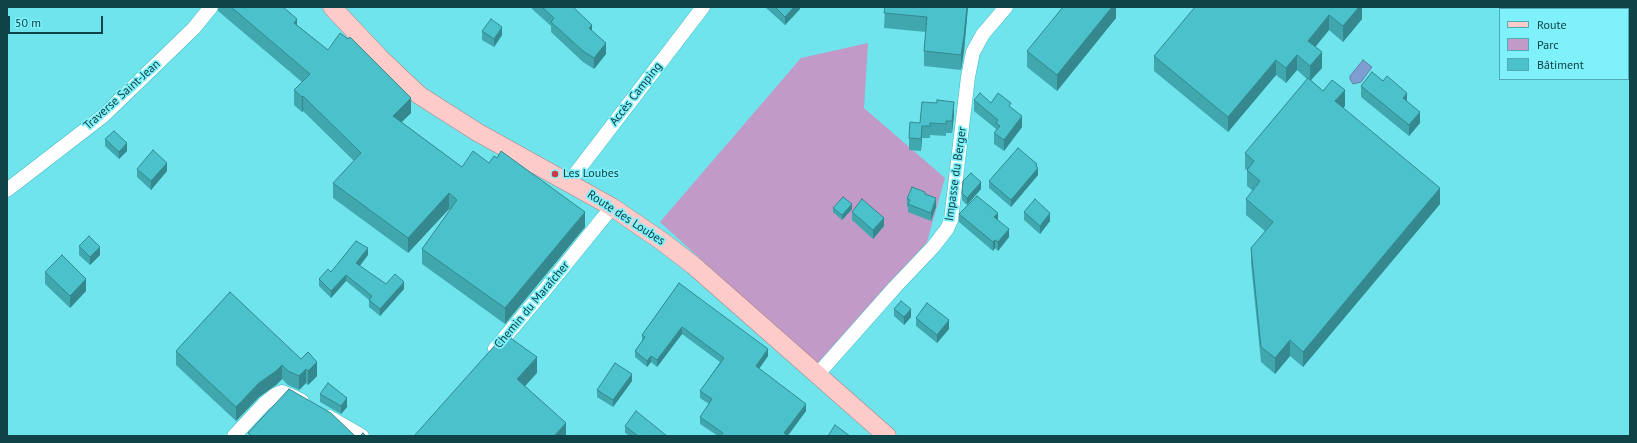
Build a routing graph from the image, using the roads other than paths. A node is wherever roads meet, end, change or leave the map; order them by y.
1 (211, 7) edge
2 (332, 7) edge
3 (703, 7) edge
4 (1006, 7) edge
5 (569, 182) junction
6 (7, 190) edge
7 (612, 207) junction
8 (487, 358) edge
9 (817, 374) junction
10 (234, 436) edge
11 (362, 436) edge
12 (887, 436) edge

1 - 6 street, Traverse Saint-Jean
2 - 5 main road, Route des Loubes
3 - 5 street, Accès Camping
4 - 9 street, Impasse du Berger
5 - 7 main road, Route des Loubes
7 - 8 street, Chemin du Maraîcher
7 - 9 main road, Route des Loubes
9 - 12 main road, Route des Loubes
10 - 11 street

